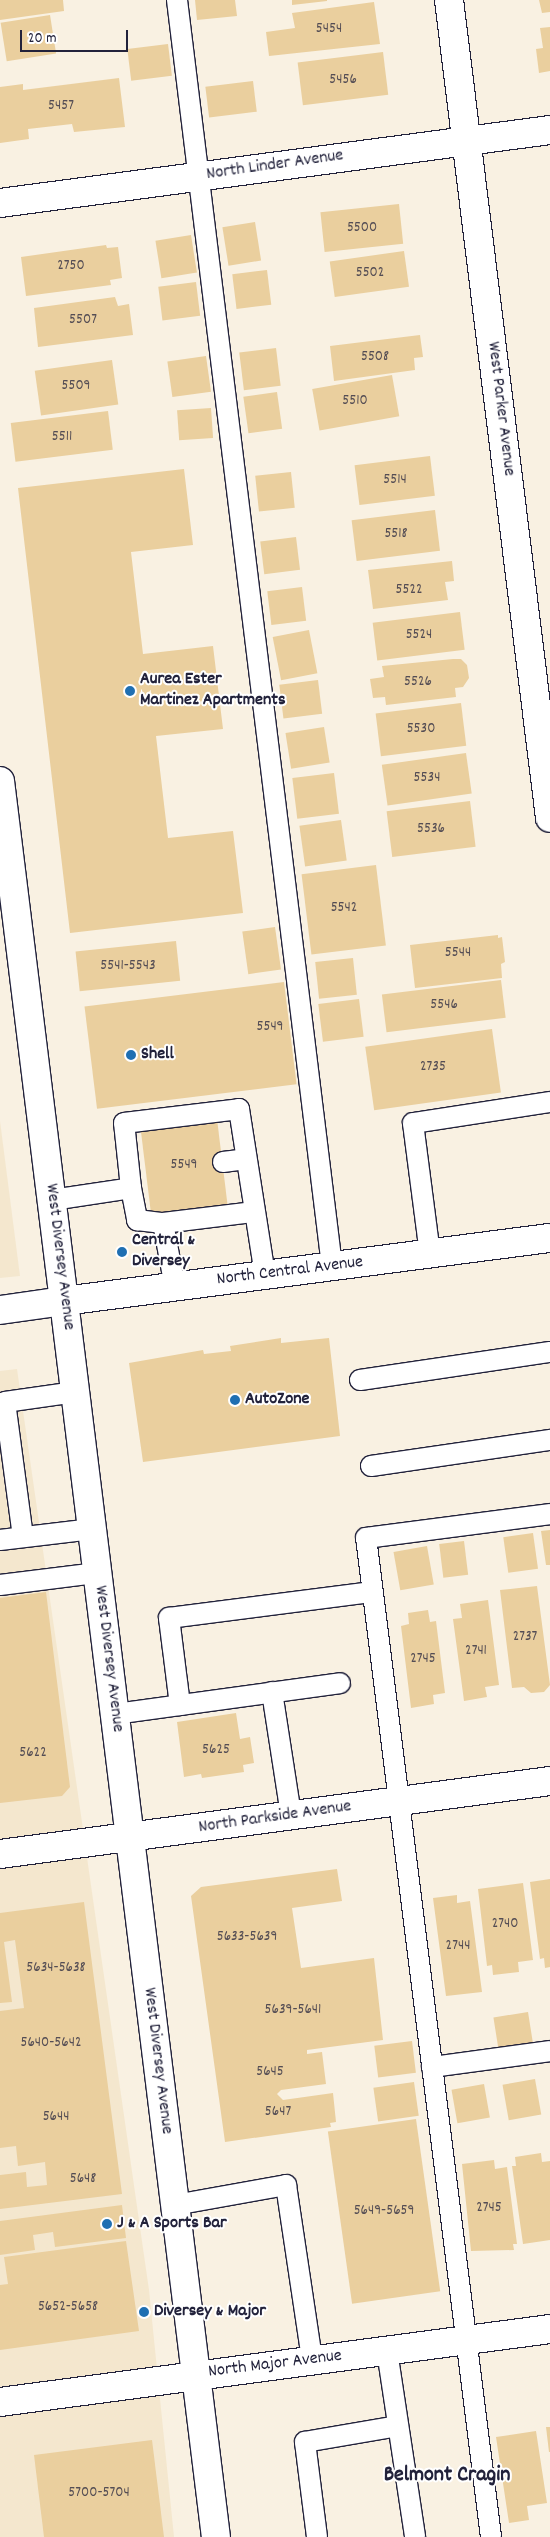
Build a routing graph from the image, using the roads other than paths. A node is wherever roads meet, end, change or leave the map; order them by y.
1 (177, 0) edge
2 (449, 0) edge
3 (550, 130) edge
4 (466, 141) junction
5 (199, 176) junction
6 (0, 203) edge
7 (0, 781) edge
8 (550, 818) edge
9 (550, 1102) edge
10 (246, 1159) junction
11 (222, 1162) dead end
12 (136, 1177) junction
13 (52, 1200) junction
14 (254, 1212) junction
15 (164, 1224) junction
16 (550, 1238) edge
17 (430, 1254) junction
18 (332, 1266) junction
19 (264, 1275) junction
20 (175, 1287) junction
21 (64, 1301) junction
22 (0, 1310) edge
23 (550, 1352) edge
24 (360, 1380) dead end
25 (75, 1392) junction
26 (3, 1403) edge
27 (550, 1440) edge
28 (371, 1466) dead end
29 (550, 1514) edge
30 (92, 1529) junction
31 (23, 1537) junction
32 (0, 1540) edge
33 (97, 1573) junction
34 (0, 1585) edge
35 (372, 1592) junction
36 (340, 1683) dead end
37 (272, 1692) junction
38 (180, 1704) junction
39 (115, 1714) junction
40 (550, 1781) edge
41 (399, 1801) junction
42 (291, 1816) junction
43 (130, 1837) junction
44 (0, 1854) edge
45 (550, 2051) edge
46 (432, 2067) junction
47 (175, 2205) junction
48 (550, 2329) edge
49 (467, 2340) junction
50 (387, 2351) junction
51 (312, 2360) junction
52 (196, 2376) junction
53 (0, 2402) edge
54 (398, 2426) junction
55 (216, 2537) edge
56 (316, 2537) edge
57 (414, 2537) edge
58 (491, 2537) edge

1 - 5 lane
2 - 4 street, West Parker Avenue
3 - 4 street, North Linder Avenue
4 - 5 street, North Linder Avenue
4 - 8 street, West Parker Avenue
5 - 6 street, North Linder Avenue
5 - 18 lane
7 - 13 street, West Diversey Avenue
9 - 17 lane
10 - 11 lane
10 - 12 lane
10 - 14 lane
12 - 13 lane
12 - 15 lane
13 - 21 street, West Diversey Avenue
14 - 15 lane
14 - 19 lane
15 - 20 lane
16 - 17 street, North Central Avenue
17 - 18 street, North Central Avenue
18 - 19 street, North Central Avenue
19 - 20 street, North Central Avenue
20 - 21 street, North Central Avenue
21 - 22 street, North Central Avenue
21 - 25 street, West Diversey Avenue
23 - 24 lane
25 - 26 lane
25 - 30 street, West Diversey Avenue
26 - 31 lane
27 - 28 lane
29 - 35 lane
30 - 31 lane
30 - 33 street, West Diversey Avenue
31 - 32 lane
33 - 34 lane
33 - 39 street, West Diversey Avenue
35 - 38 lane
35 - 41 lane
36 - 37 lane
37 - 38 lane
37 - 42 lane
38 - 39 lane
39 - 43 street, West Diversey Avenue
40 - 41 street, North Parkside Avenue
41 - 42 street, North Parkside Avenue
41 - 46 lane
42 - 43 street, North Parkside Avenue
43 - 44 street, North Parkside Avenue
43 - 47 street, West Diversey Avenue
45 - 46 lane
46 - 49 lane
47 - 51 lane
47 - 52 street, West Diversey Avenue
48 - 49 street, North Major Avenue
49 - 50 street, North Major Avenue
49 - 58 lane
50 - 51 street, North Major Avenue
50 - 54 lane
51 - 52 street, North Major Avenue
52 - 53 street, North Major Avenue
52 - 55 street, West Diversey Avenue
54 - 56 lane
54 - 57 lane

